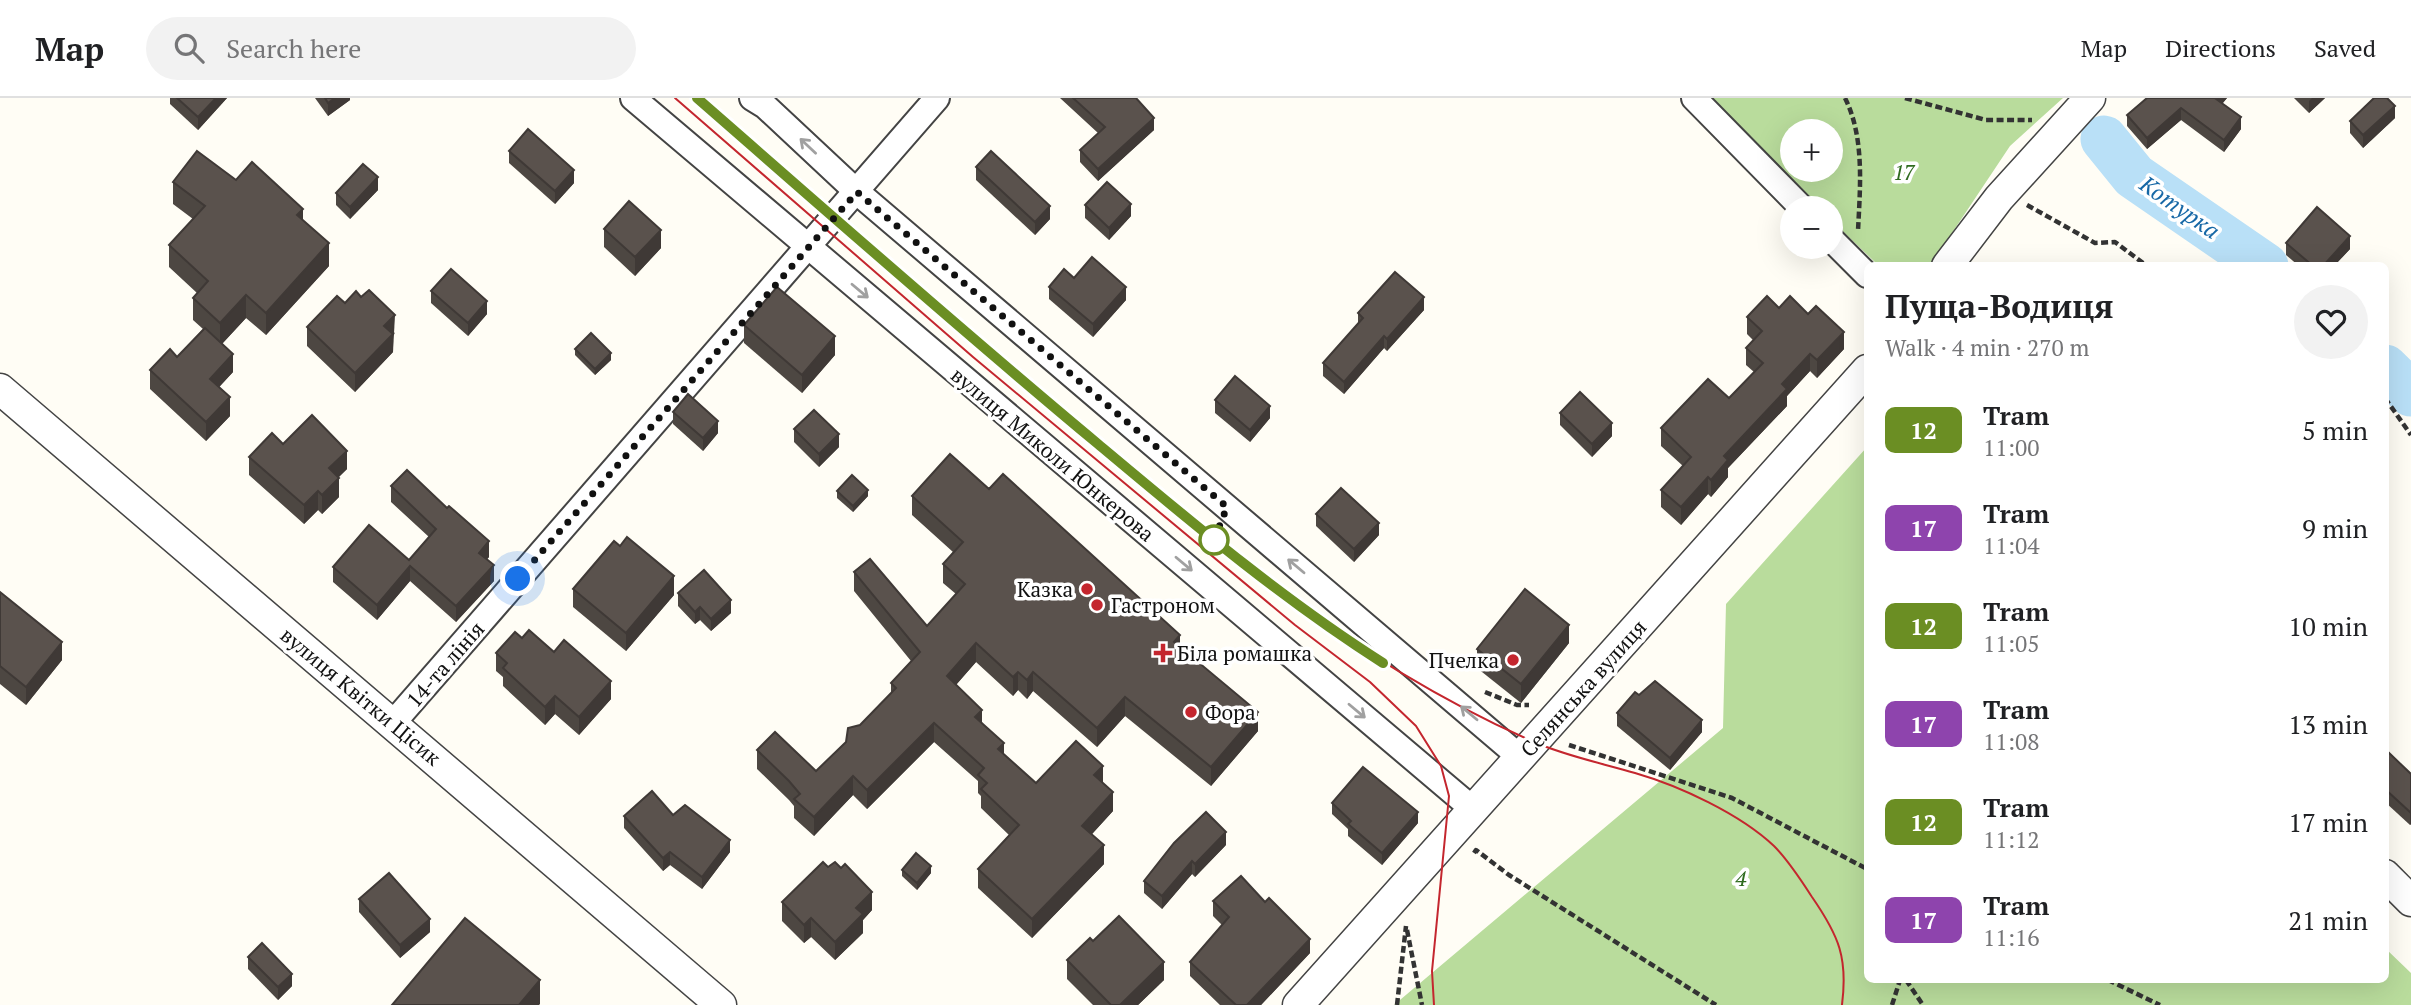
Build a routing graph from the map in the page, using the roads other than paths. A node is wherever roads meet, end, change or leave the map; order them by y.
1 (633, 98) edge
2 (752, 98) edge
3 (937, 98) edge
4 (1694, 98) edge
5 (2081, 109) edge
6 (857, 192) junction
7 (1790, 196) edge
8 (808, 247) junction
9 (1843, 251) edge
10 (1950, 262) edge
11 (1862, 269) edge
12 (1863, 385) edge
13 (0, 390) edge
14 (393, 723) junction
15 (1521, 758) junction
16 (1474, 810) junction
17 (721, 1005) edge
18 (1298, 1005) edge

1 - 8 street, вулиця Миколи Юнкерова
6 -> 2 street
3 - 6 street, 14-та лінія
4 - 7 street
5 - 10 street
6 - 8 street, 14-та лінія
15 -> 6 street
8 - 14 street, 14-та лінія
8 -> 16 street, вулиця Миколи Юнкерова
9 - 11 street
12 - 15 street, Селянська вулиця
13 - 14 street, вулиця Квітки Цісик
14 - 17 street, вулиця Квітки Цісик
15 - 16 street, Селянська вулиця
16 - 18 street, Селянська вулиця

